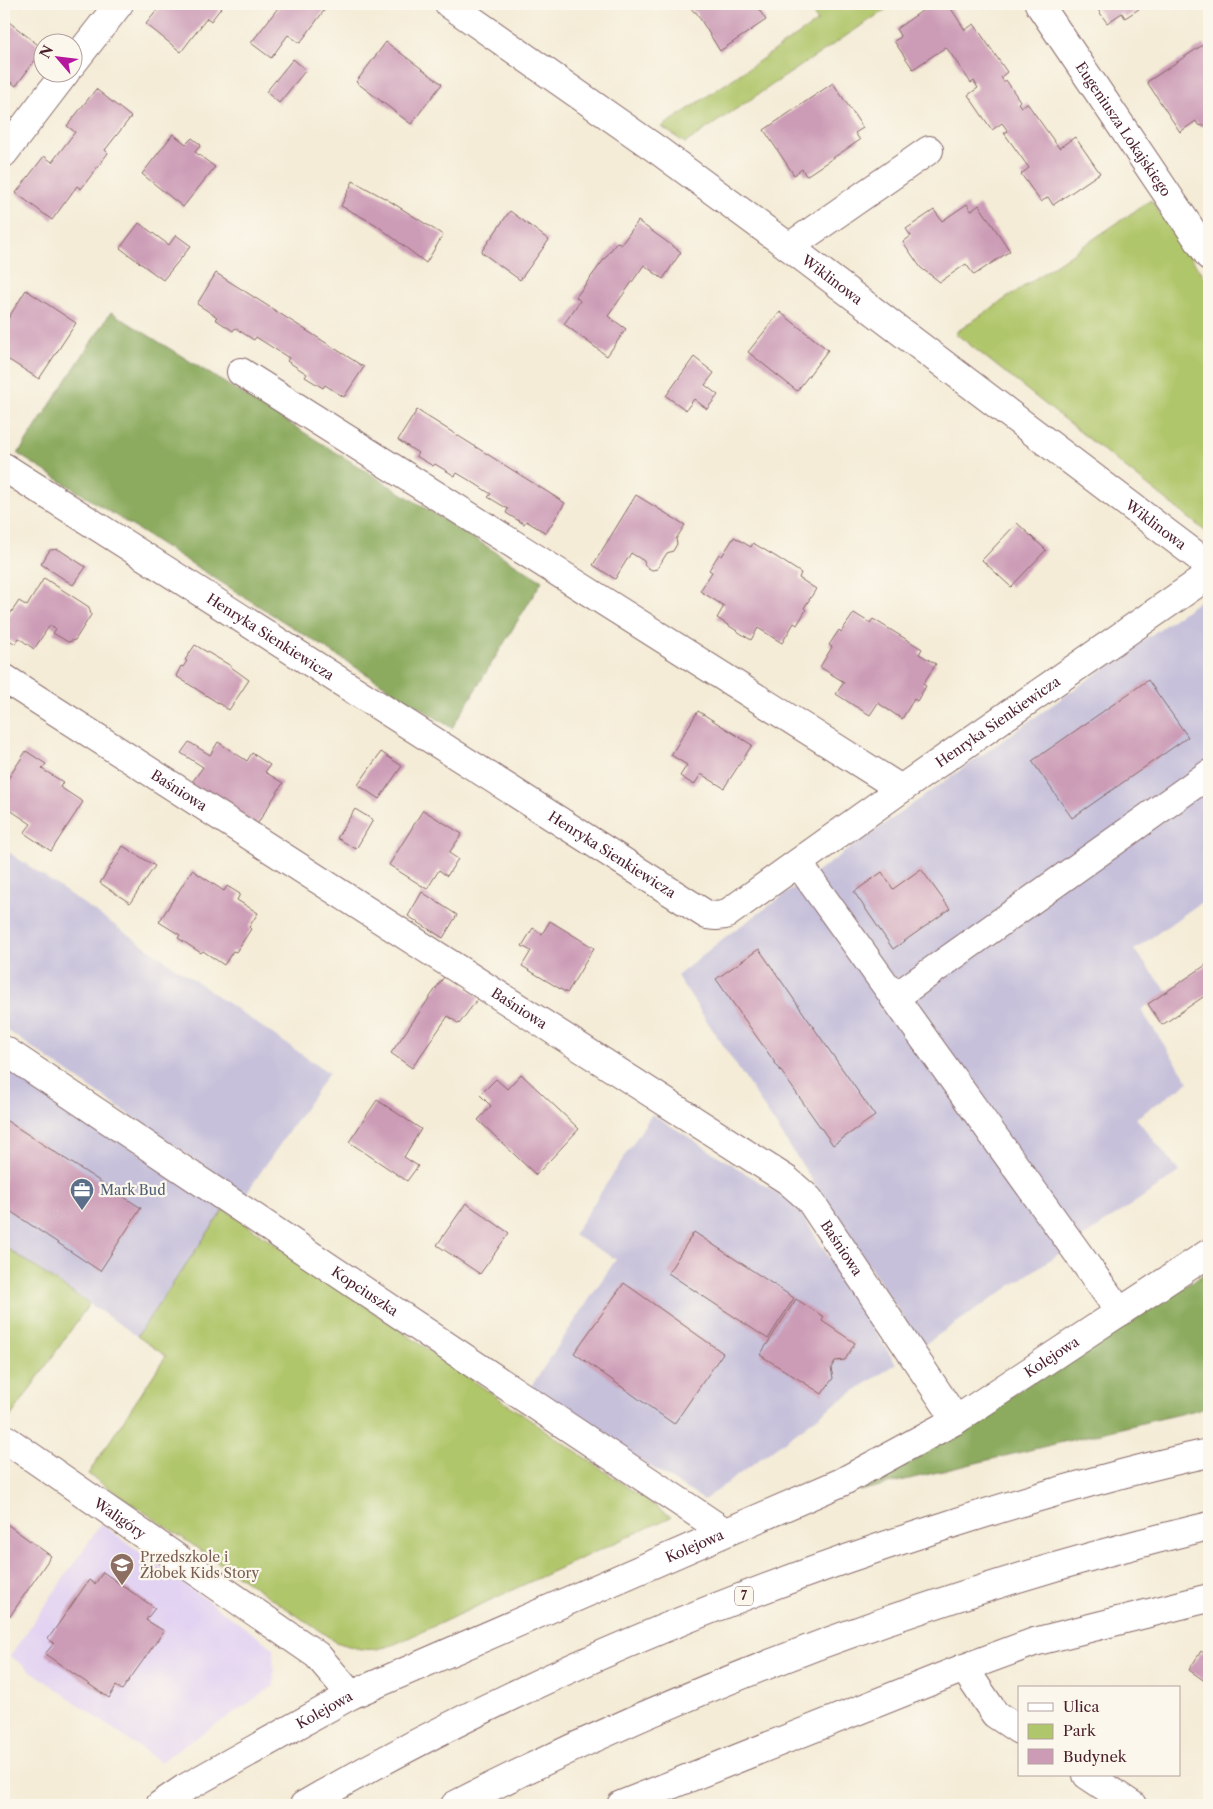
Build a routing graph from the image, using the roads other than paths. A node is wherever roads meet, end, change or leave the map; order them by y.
1 (118, 4) edge
2 (449, 4) edge
3 (1039, 4) edge
4 (82, 51) edge
5 (58, 82) edge
6 (928, 150) dead end
7 (4, 153) edge
8 (789, 247) junction
9 (1209, 256) edge
10 (241, 372) dead end
11 (4, 467) edge
12 (1209, 565) edge
13 (1209, 576) edge
14 (4, 678) edge
15 (1209, 774) edge
16 (901, 789) junction
17 (798, 864) junction
18 (894, 998) junction
19 (4, 1050) edge
20 (1209, 1253) edge
21 (1120, 1312) junction
22 (956, 1420) junction
23 (4, 1438) edge
24 (1209, 1453) edge
25 (1209, 1526) edge
26 (725, 1532) junction
27 (1209, 1598) edge
28 (964, 1668) junction
29 (351, 1696) junction
30 (1018, 1729) edge
31 (1088, 1776) edge
32 (160, 1805) edge
33 (304, 1805) edge
34 (455, 1805) edge
35 (622, 1805) edge
36 (1132, 1805) edge

1 - 4 main road
2 - 8 main road, Wiklinowa
3 - 9 main road, Eugeniusza Lokajskiego
5 - 7 main road
6 - 8 main road
8 - 12 main road, Wiklinowa
10 - 16 main road
11 - 17 main road, Henryka Sienkiewicza
13 - 16 main road, Henryka Sienkiewicza
14 - 22 main road, Baśniowa
15 - 18 main road
16 - 17 main road, Henryka Sienkiewicza
17 - 18 main road
18 - 21 main road
19 - 26 main road, Kopciuszka
20 - 21 main road, Kolejowa
21 - 22 main road, Kolejowa
22 - 26 main road, Kolejowa
23 - 29 main road, Waligóry
24 - 33 main road, 7
25 - 34 main road
26 - 29 main road, Kolejowa
27 - 28 main road
28 - 30 main road
28 - 35 main road
29 - 32 main road, Kolejowa
31 - 36 main road

